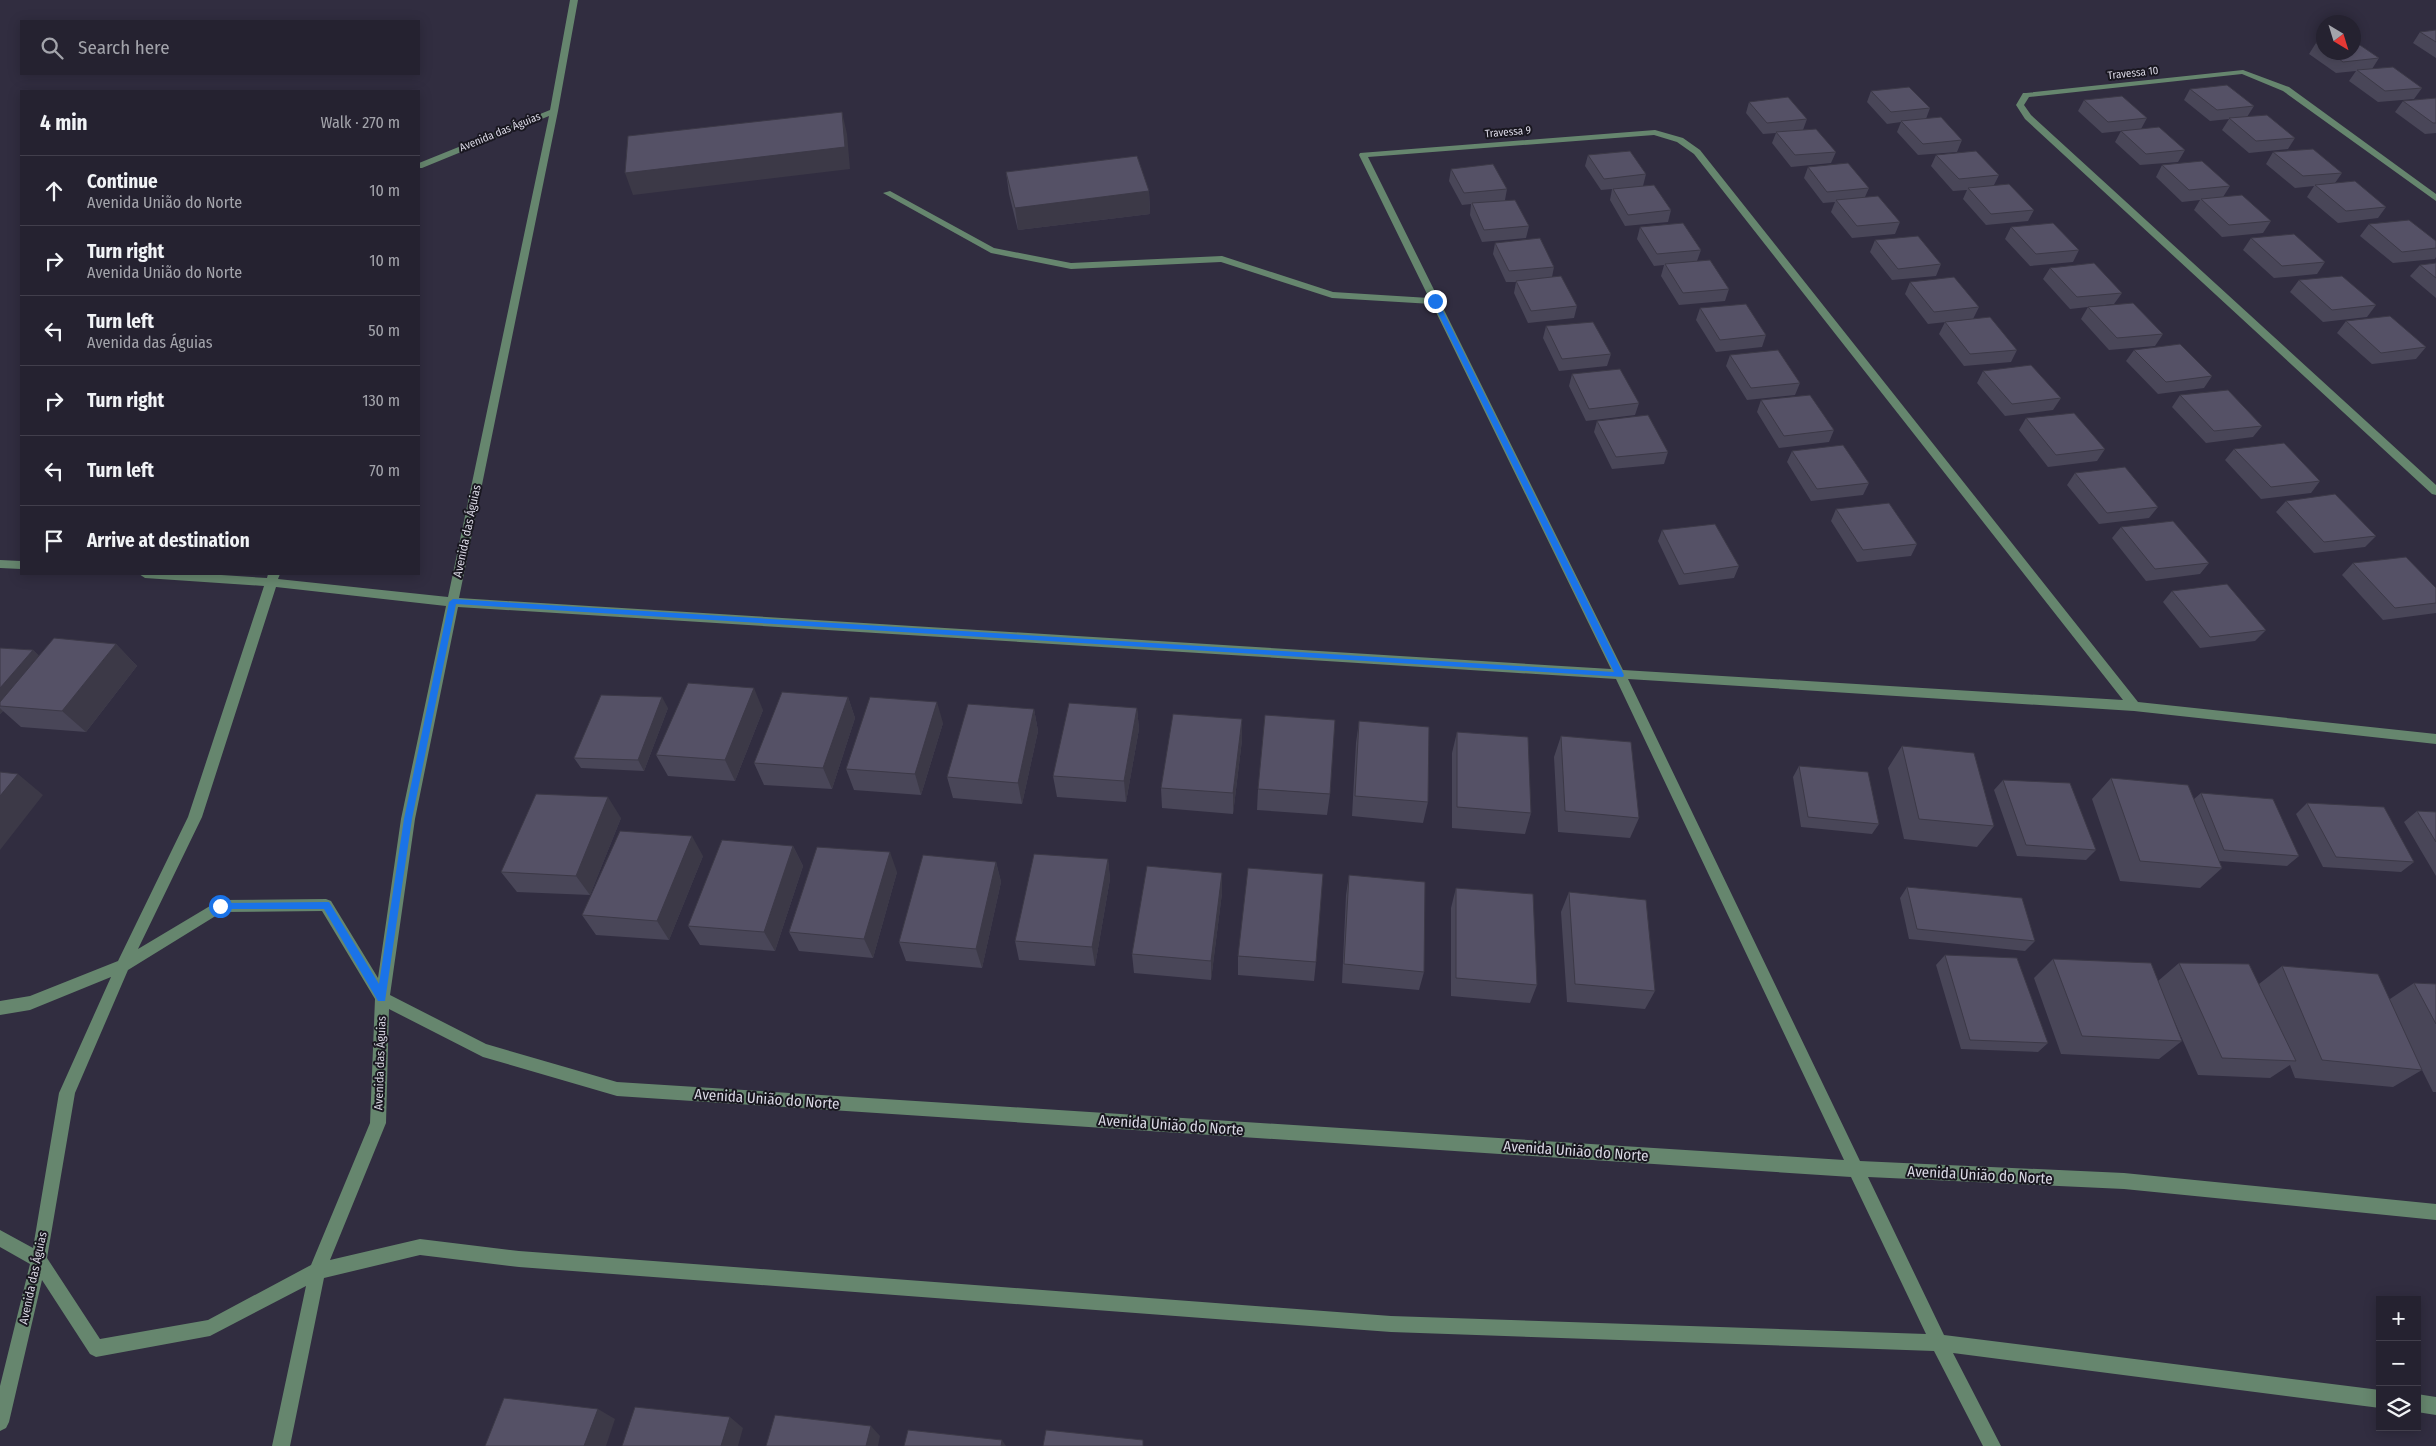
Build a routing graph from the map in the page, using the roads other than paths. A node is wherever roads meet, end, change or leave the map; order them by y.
1 (574, 0) edge
2 (554, 111) junction
3 (420, 166) edge
4 (887, 193) dead end
5 (2436, 198) edge
6 (1435, 301) junction
7 (2436, 492) edge
8 (0, 564) edge
9 (20, 565) edge
10 (177, 575) edge
11 (272, 578) edge
12 (453, 602) junction
13 (1620, 675) junction
14 (2134, 706) junction
15 (2436, 739) edge
16 (123, 966) junction
17 (382, 998) junction
18 (0, 1008) edge
19 (1855, 1169) junction
20 (2436, 1212) edge
21 (0, 1238) edge
22 (39, 1260) junction
23 (317, 1271) junction
24 (1939, 1343) junction
25 (2376, 1398) edge
26 (2421, 1404) edge
27 (2436, 1406) edge
28 (0, 1422) edge
29 (281, 1446) edge
30 (1992, 1446) edge

1 - 2 street, Avenida das Águias
2 - 3 street, Avenida das Águias
2 - 12 street, Avenida das Águias
4 - 6 street
5 - 7 street, Travessa 10
6 - 13 street
6 - 14 street, Travessa 9
8 - 9 street
10 - 11 street
11 - 12 street
11 - 16 street, Avenida das Águias
12 - 13 street
12 - 17 street, Avenida das Águias
13 - 14 street
13 - 19 street
14 - 15 street
16 - 17 street
16 - 18 street
16 - 22 street, Avenida das Águias
17 - 19 street, Avenida União do Norte
17 - 23 street, Avenida das Águias
19 - 20 street, Avenida União do Norte
19 - 24 street
21 - 22 street
22 - 23 street
22 - 28 street, Avenida das Águias
23 - 24 street
23 - 29 street, Avenida das Águias
24 - 25 street
24 - 30 street
26 - 27 street

